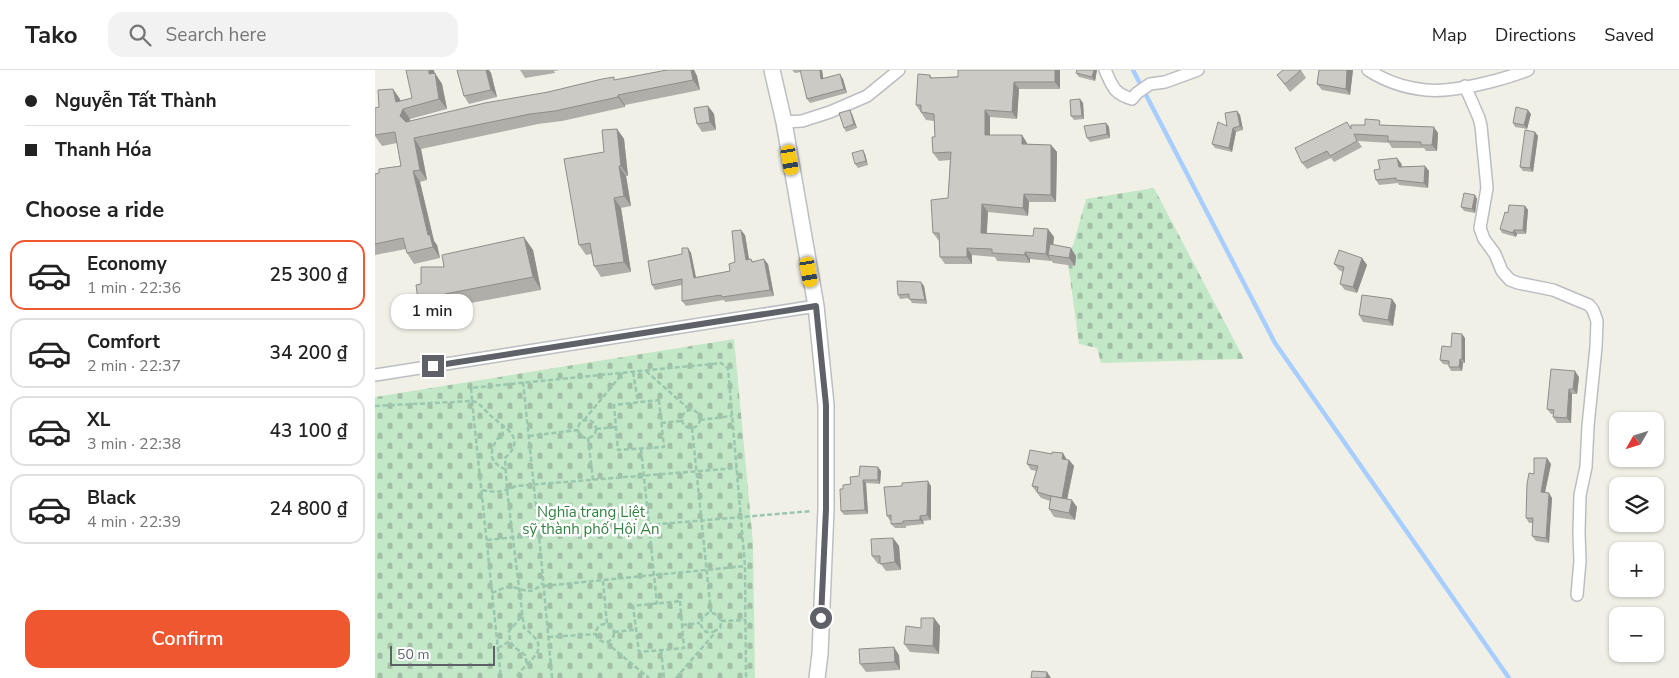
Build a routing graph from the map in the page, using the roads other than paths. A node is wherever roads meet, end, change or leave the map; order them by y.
1 (771, 70) edge
2 (899, 70) edge
3 (1105, 70) edge
4 (1198, 70) edge
5 (1368, 70) edge
6 (1528, 70) edge
7 (1465, 86) junction
8 (784, 122) junction
9 (816, 306) junction
10 (375, 375) edge
11 (1577, 595) dead end
12 (817, 678) edge

1 - 8 main road
2 - 8 street
3 - 4 street
5 - 7 street
6 - 7 street
7 - 11 street
8 - 9 main road
9 - 10 street
9 - 12 main road

